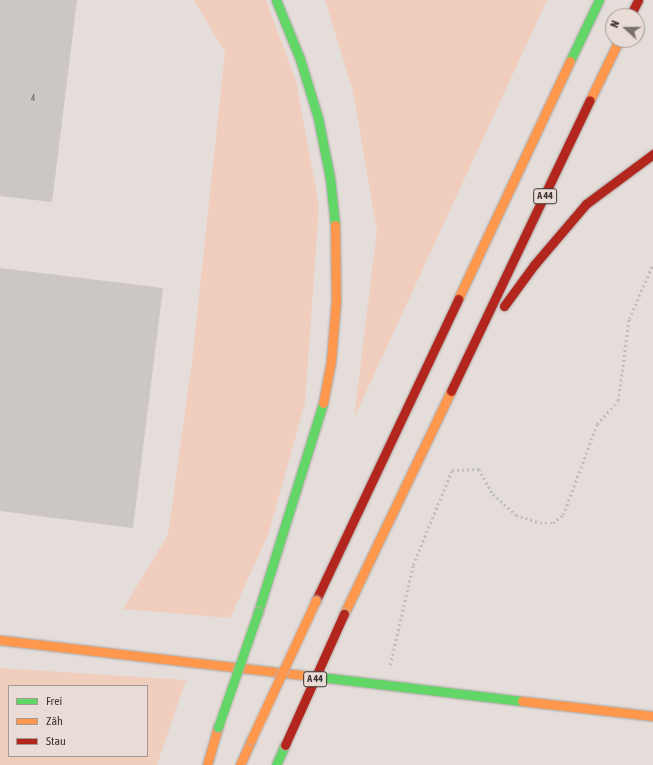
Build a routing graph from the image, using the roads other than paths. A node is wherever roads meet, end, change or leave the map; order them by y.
1 (276, 0) edge
2 (599, 0) edge
3 (615, 48) edge
4 (653, 154) edge
5 (471, 353) junction
6 (0, 640) edge
7 (653, 716) edge
8 (207, 765) edge
9 (240, 765) edge
10 (276, 765) edge

1 - 8 main road, bridge
2 - 9 main road, bridge
3 - 5 main road, A 44
4 - 5 main road
5 - 10 main road, A 44, bridge
6 - 7 main road

